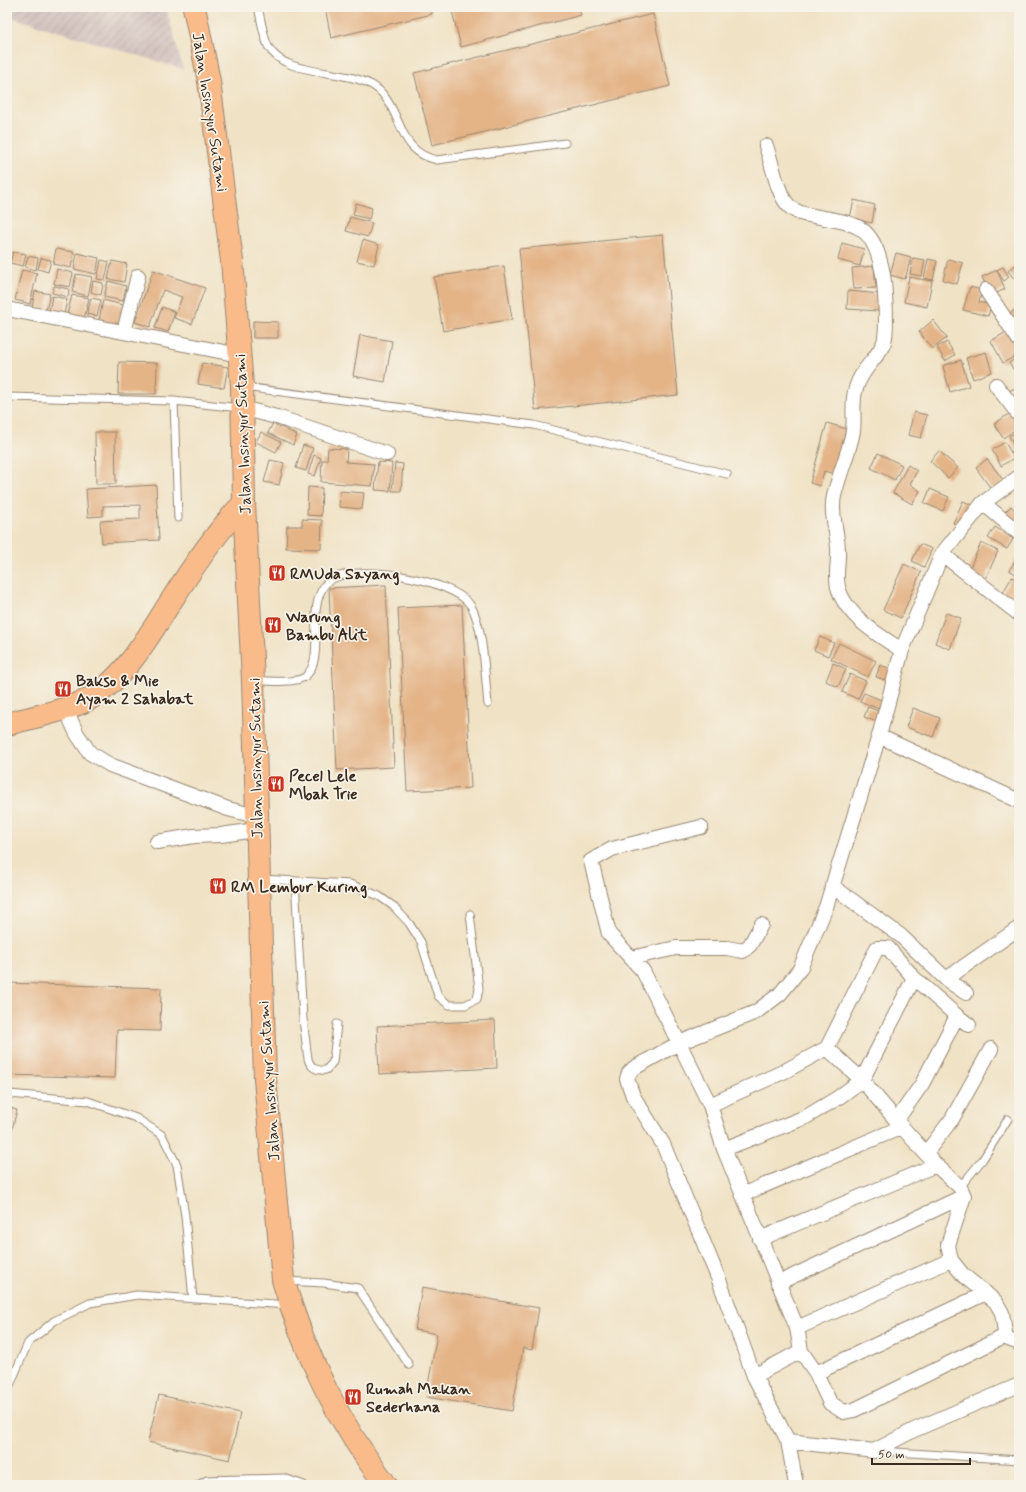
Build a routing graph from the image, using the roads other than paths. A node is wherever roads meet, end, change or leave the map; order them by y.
1 (194, 7) edge
2 (258, 7) edge
3 (565, 143) dead end
4 (766, 146) dead end
5 (138, 276) dead end
6 (986, 290) dead end
7 (7, 309) edge
8 (124, 332) junction
9 (1019, 340) edge
10 (239, 355) junction
11 (996, 385) dead end
12 (242, 386) junction
13 (7, 396) edge
14 (174, 401) junction
15 (242, 408) junction
16 (1019, 415) edge
17 (387, 454) dead end
18 (727, 474) dead end
19 (1019, 477) edge
20 (244, 503) junction
21 (983, 503) junction
22 (178, 518) dead end
23 (1019, 533) edge
24 (942, 554) junction
25 (1019, 614) edge
26 (902, 650) junction
27 (253, 680) junction
28 (488, 704) dead end
29 (65, 708) junction
30 (7, 724) edge
31 (879, 736) junction
32 (1019, 801) edge
33 (256, 823) junction
34 (701, 827) dead end
35 (157, 842) dead end
36 (258, 878) junction
37 (294, 880) junction
38 (832, 886) junction
39 (470, 914) dead end
40 (761, 925) dead end
41 (1019, 928) edge
42 (631, 958) junction
43 (914, 978) junction
44 (946, 979) junction
45 (966, 993) dead end
46 (957, 1016) junction
47 (337, 1024) dead end
48 (969, 1025) dead end
49 (679, 1043) junction
50 (827, 1048) junction
51 (991, 1050) dead end
52 (862, 1080) junction
53 (9, 1094) dead end
54 (710, 1105) junction
55 (1008, 1119) dead end
56 (899, 1124) junction
57 (724, 1149) junction
58 (926, 1153) junction
59 (936, 1165) junction
60 (962, 1191) junction
61 (744, 1194) junction
62 (760, 1239) junction
63 (951, 1260) junction
64 (284, 1280) junction
65 (778, 1283) junction
66 (986, 1293) junction
67 (193, 1299) junction
68 (291, 1305) junction
69 (797, 1328) junction
70 (1003, 1337) junction
71 (1019, 1343) edge
72 (801, 1351) junction
73 (409, 1365) dead end
74 (816, 1373) junction
75 (754, 1376) junction
76 (1019, 1385) edge
77 (7, 1392) edge
78 (788, 1441) junction
79 (874, 1451) junction
80 (1019, 1460) edge
81 (198, 1485) edge
82 (304, 1485) edge
83 (386, 1485) edge
84 (796, 1485) edge

1 - 10 main road, Jalan Insinyur Sutami
2 - 3 lane
4 - 26 street
5 - 8 street
6 - 9 street
7 - 8 street
8 - 10 street
10 - 12 main road, Jalan Insinyur Sutami
11 - 16 street
12 - 15 main road, Jalan Insinyur Sutami
12 - 18 lane
13 - 14 lane
14 - 15 lane
14 - 22 lane
15 - 17 street
15 - 20 main road, Jalan Insinyur Sutami
19 - 21 street
20 - 27 main road, Jalan Insinyur Sutami
20 - 29 main road
21 - 23 street
21 - 24 street
24 - 25 street
24 - 26 street
26 - 31 street
27 - 28 lane
27 - 33 main road, Jalan Insinyur Sutami
29 - 30 main road
29 - 33 street
31 - 32 street
31 - 38 street
33 - 35 street
33 - 36 main road, Jalan Insinyur Sutami
34 - 42 street
36 - 37 lane
36 - 64 main road, Jalan Insinyur Sutami
37 - 39 lane
37 - 47 lane
38 - 44 street
38 - 49 street
40 - 42 street
41 - 44 street
42 - 49 street
43 - 46 street
43 - 50 street
43 - 52 street
44 - 45 street
46 - 48 street
46 - 56 street
49 - 54 street
49 - 75 street
50 - 52 street
50 - 54 street
51 - 58 street
52 - 56 street
52 - 57 street
53 - 67 lane
54 - 57 street
55 - 60 lane
56 - 58 street
56 - 61 street
57 - 61 street
58 - 59 street
59 - 60 street
59 - 62 street
60 - 63 street
60 - 65 street
61 - 62 street
62 - 65 street
63 - 66 street
63 - 69 street
64 - 68 main road, Jalan Insinyur Sutami
64 - 73 lane
65 - 69 street
66 - 70 street
66 - 74 street
67 - 68 lane
67 - 77 lane
68 - 83 main road, Jalan Insinyur Sutami
69 - 72 street
70 - 71 street
70 - 74 street
72 - 74 street
72 - 75 street
75 - 78 street
76 - 79 street
78 - 79 street
78 - 84 street
79 - 80 lane
81 - 82 lane

